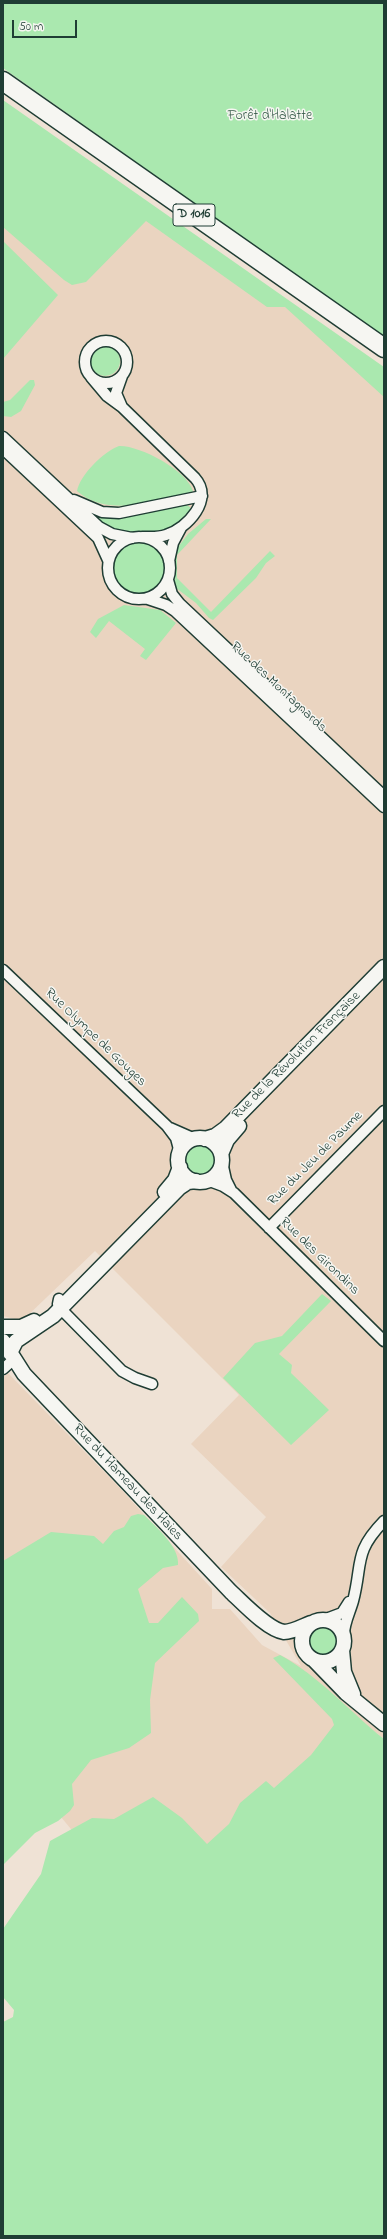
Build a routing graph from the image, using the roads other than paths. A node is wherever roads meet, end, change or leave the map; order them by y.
1 (3, 81) edge
2 (3, 94) edge
3 (384, 348) edge
4 (384, 360) edge
5 (122, 376) junction
6 (91, 377) junction
7 (122, 407) junction
8 (3, 437) edge
9 (3, 449) edge
10 (202, 496) junction
11 (69, 499) junction
12 (185, 523) junction
13 (137, 537) junction
14 (108, 560) junction
15 (169, 562) junction
16 (168, 580) junction
17 (148, 599) junction
18 (384, 796) edge
19 (384, 807) edge
20 (384, 968) edge
21 (3, 970) edge
22 (384, 980) edge
23 (384, 1111) edge
24 (167, 1126) junction
25 (200, 1139) junction
26 (180, 1153) junction
27 (221, 1158) junction
28 (180, 1167) junction
29 (202, 1181) junction
30 (234, 1193) junction
31 (269, 1228) junction
32 (60, 1304) junction
33 (3, 1327) edge
34 (384, 1341) edge
35 (9, 1351) edge
36 (3, 1370) edge
37 (152, 1384) dead end
38 (384, 1522) edge
39 (356, 1584) junction
40 (260, 1618) junction
41 (326, 1619) junction
42 (311, 1623) junction
43 (344, 1634) junction
44 (342, 1650) junction
45 (308, 1655) junction
46 (364, 1706) junction
47 (384, 1724) edge

1 - 3 highway, D 1016
2 - 4 highway, D 1016
5 - 6 street
5 - 6 street
5 - 7 street
6 - 7 street
7 - 10 street
8 - 11 street
9 - 14 street
10 - 11 street
10 - 12 street
11 - 13 street
12 - 13 street
12 - 15 street
13 - 14 street
13 - 15 street
14 - 17 street
15 - 16 street
16 - 17 street
16 - 18 street, Rue des Montagnards
17 - 19 street, Rue des Montagnards
20 - 25 street, Rue de la Révolution Française
21 - 24 street, Rue Olympe de Gouges
22 - 27 street, Rue de la Révolution Française
23 - 31 street, Rue du Jeu de Paume
24 - 25 street, Rue Olympe de Gouges
24 - 26 street, Rue Olympe de Gouges
25 - 26 street
25 - 27 street
26 - 28 street
27 - 29 street
27 - 30 street, Rue des Girondins
28 - 29 street
28 - 32 street
29 - 30 street, Rue des Girondins
29 - 32 street
30 - 31 street, Rue des Girondins
31 - 34 street, Rue des Girondins
32 - 33 street
32 - 35 street
32 - 37 street
35 - 36 street
35 - 40 street, Rue du Hameau des Haies
38 - 39 street
39 - 41 street
39 - 43 street
40 - 42 street, Rue du Hameau des Haies
40 - 45 street, Rue du Hameau des Haies
41 - 42 street
41 - 43 street
42 - 45 street
43 - 44 street
44 - 45 street
44 - 46 street
45 - 46 street, Rue du Hameau des Haies
46 - 47 street

